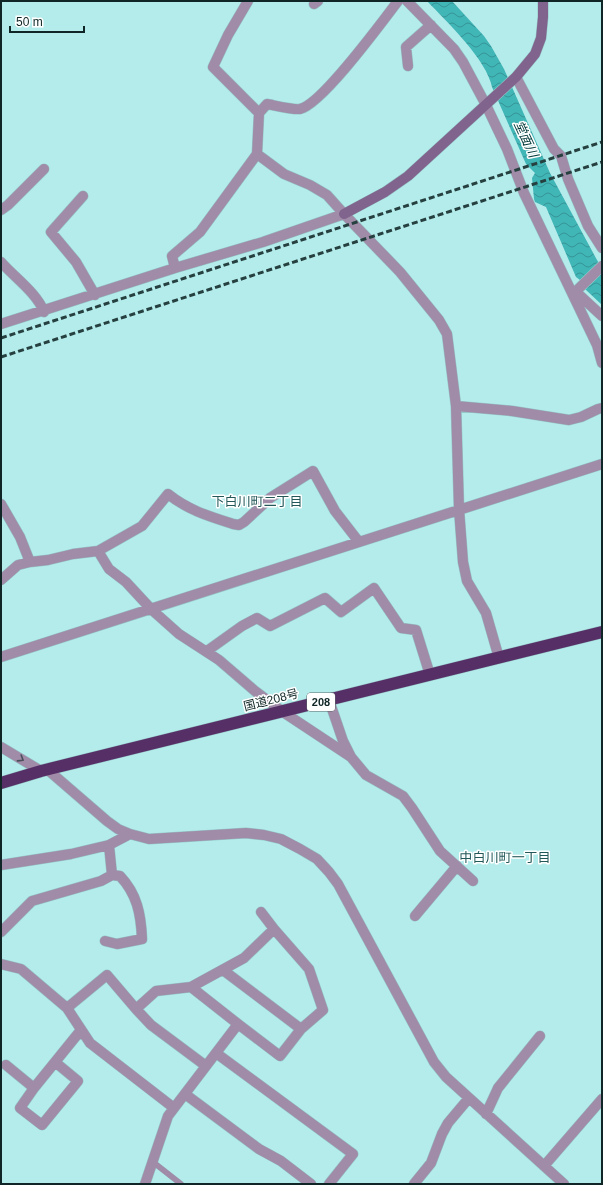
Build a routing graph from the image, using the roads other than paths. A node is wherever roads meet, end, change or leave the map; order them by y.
1 (248, 1) edge
2 (398, 1) edge
3 (407, 1) edge
4 (543, 1) edge
5 (431, 25) junction
6 (408, 66) dead end
7 (516, 77) junction
8 (486, 105) junction
9 (259, 113) junction
10 (257, 154) junction
11 (44, 169) dead end
12 (83, 196) dead end
13 (1, 210) edge
14 (344, 214) junction
15 (602, 248) edge
16 (1, 262) edge
17 (602, 266) edge
18 (175, 268) junction
19 (574, 292) junction
20 (95, 295) junction
21 (44, 312) junction
22 (602, 316) edge
23 (1, 324) edge
24 (602, 363) edge
25 (456, 406) junction
26 (602, 408) edge
27 (602, 464) edge
28 (1, 504) edge
29 (459, 509) junction
30 (359, 542) junction
31 (98, 551) junction
32 (30, 562) junction
33 (1, 580) edge
34 (152, 609) junction
35 (602, 632) edge
36 (207, 651) junction
37 (1, 657) edge
38 (499, 658) junction
39 (430, 675) junction
40 (329, 700) junction
41 (283, 712) junction
42 (1, 746) edge
43 (351, 757) junction
44 (44, 771) junction
45 (1, 775) edge
46 (1, 783) edge
47 (130, 834) junction
48 (109, 845) junction
49 (1, 865) edge
50 (457, 866) junction
51 (112, 875) junction
52 (473, 881) dead end
53 (261, 912) dead end
54 (415, 916) dead end
55 (274, 929) junction
56 (2, 930) edge
57 (105, 941) dead end
58 (1, 964) edge
59 (223, 970) junction
60 (191, 986) junction
61 (67, 1008) junction
62 (136, 1009) junction
63 (238, 1024) junction
64 (301, 1029) junction
65 (81, 1030) junction
66 (540, 1036) dead end
67 (216, 1053) junction
68 (55, 1062) junction
69 (6, 1065) dead end
70 (206, 1066) junction
71 (34, 1088) junction
72 (185, 1094) junction
73 (469, 1098) junction
74 (602, 1099) edge
75 (174, 1108) junction
76 (486, 1114) junction
77 (153, 1162) junction
78 (544, 1166) junction
79 (145, 1184) edge
80 (181, 1184) edge
81 (311, 1184) edge
82 (329, 1184) edge
83 (414, 1184) edge
84 (564, 1184) edge

1 - 9 street
2 - 9 street
3 - 5 street
4 - 7 street
5 - 6 street
5 - 8 street
7 - 8 street
7 - 15 street
8 - 14 street
8 - 19 street
9 - 10 street
10 - 14 street
10 - 18 street
11 - 13 street
12 - 20 street
14 - 18 street
14 - 25 street
16 - 21 street
17 - 19 street
18 - 20 street
19 - 22 street
19 - 24 street
20 - 21 street
21 - 23 street
25 - 26 street
25 - 29 street
27 - 29 street
28 - 32 street
29 - 30 street
29 - 38 street
30 - 31 street
30 - 34 street
31 - 32 street
31 - 34 street
32 - 33 street
34 - 36 street
34 - 37 street
35 - 38 highway, 国道208号 / 208
36 - 39 street
36 - 41 street
38 - 39 highway, 国道208号 / 208
39 - 40 highway, 国道208号 / 208
40 - 41 highway, 国道208号 / 208
40 - 43 street
41 - 43 street
41 - 44 highway, 国道208号 / 208
42 -> 44 street
43 - 50 street
44 - 45 highway, 国道208号 / 208
44 - 46 highway, 国道208号 / 208
44 - 47 street
47 - 48 street
47 - 73 street
48 - 49 street
48 - 51 street
50 - 52 street
50 - 54 street
51 - 56 street
51 - 57 street
53 - 55 street
55 - 59 street
55 - 64 street
58 - 61 street
59 - 60 street
59 - 64 street
60 - 62 street
60 - 63 street
61 - 62 street
61 - 65 street
62 - 70 street
63 - 64 street
63 - 67 street
65 - 68 street
65 - 75 street
66 - 76 street
67 - 70 street
67 - 82 street
68 - 71 street
68 - 71 street
69 - 71 street
70 - 72 street
72 - 75 street
72 - 81 street
73 - 76 street
73 - 83 street
74 - 78 street
75 - 77 street
76 - 78 street
77 - 79 street
77 - 80 lane
78 - 84 street

